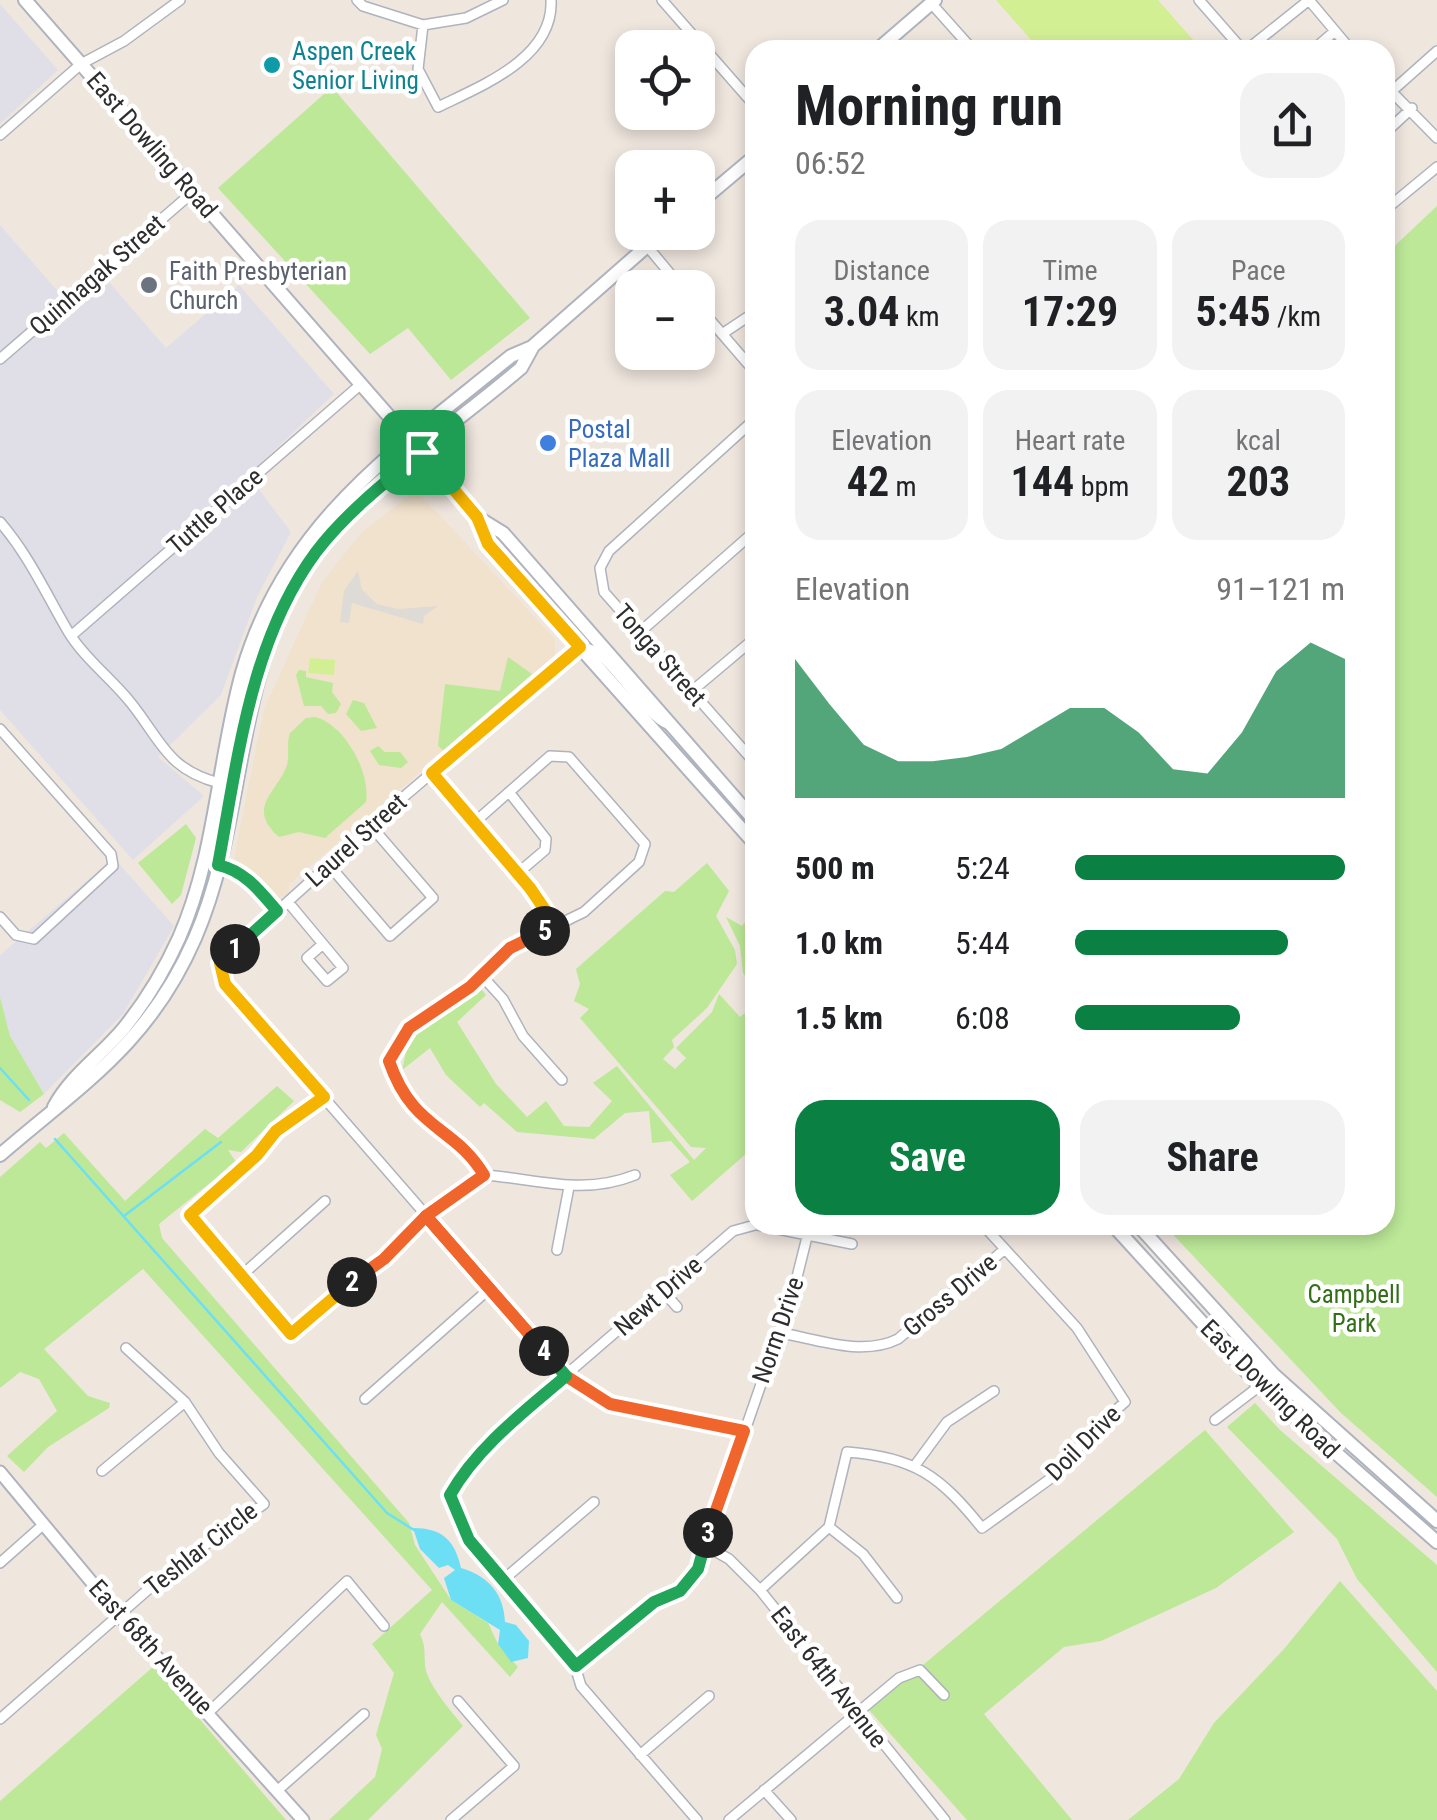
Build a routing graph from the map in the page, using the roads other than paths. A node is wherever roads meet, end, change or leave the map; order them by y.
1 (24, 0) edge
2 (180, 0) edge
3 (357, 0) edge
4 (503, 0) edge
5 (551, 0) edge
6 (1199, 0) edge
7 (1309, 0) edge
8 (665, 1) edge
9 (933, 2) edge
10 (422, 25) junction
11 (1335, 31) junction
12 (889, 40) edge
13 (965, 40) edge
14 (1233, 40) edge
15 (1259, 40) edge
16 (1325, 40) edge
17 (1343, 40) edge
18 (1437, 51) edge
19 (81, 64) junction
20 (1395, 83) edge
21 (1395, 93) edge
22 (745, 94) edge
23 (1412, 108) junction
24 (1395, 123) edge
25 (0, 135) edge
26 (1437, 138) edge
27 (745, 164) edge
28 (1437, 167) edge
29 (715, 190) edge
30 (193, 192) junction
31 (1395, 202) edge
32 (641, 250) edge
33 (649, 250) edge
34 (667, 270) edge
35 (745, 319) edge
36 (715, 326) edge
37 (722, 334) junction
38 (532, 347) junction
39 (0, 359) edge
40 (745, 360) edge
41 (360, 386) junction
42 (745, 428) edge
43 (410, 440) junction
44 (422, 452) junction
45 (477, 517) junction
46 (0, 522) edge
47 (745, 540) edge
48 (640, 632) junction
49 (71, 636) junction
50 (745, 646) edge
51 (580, 647) junction
52 (692, 691) junction
53 (672, 727) junction
54 (0, 728) edge
55 (745, 744) edge
56 (432, 773) junction
57 (219, 783) junction
58 (510, 792) junction
59 (745, 810) edge
60 (227, 820) junction
61 (476, 821) junction
62 (371, 826) junction
63 (745, 833) edge
64 (211, 863) junction
65 (329, 865) junction
66 (518, 873) junction
67 (288, 902) junction
68 (277, 911) junction
69 (0, 917) edge
70 (556, 926) junction
71 (324, 944) dead end
72 (483, 976) junction
73 (113, 1040) junction
74 (562, 1080) dead end
75 (92, 1082) junction
76 (324, 1097) junction
77 (54, 1107) junction
78 (0, 1156) edge
79 (484, 1175) junction
80 (636, 1175) dead end
81 (569, 1187) junction
82 (325, 1200) dead end
83 (426, 1216) junction
84 (745, 1228) edge
85 (808, 1235) edge
86 (824, 1235) edge
87 (992, 1235) edge
88 (1122, 1235) edge
89 (1147, 1235) edge
90 (852, 1244) dead end
91 (556, 1250) dead end
92 (1005, 1250) junction
93 (241, 1276) junction
94 (488, 1290) junction
95 (663, 1291) junction
96 (677, 1308) dead end
97 (442, 1330) junction
98 (777, 1332) junction
99 (451, 1341) dead end
100 (126, 1348) dead end
101 (1274, 1375) junction
102 (566, 1376) junction
103 (1260, 1386) junction
104 (994, 1391) dead end
105 (365, 1399) dead end
106 (185, 1402) junction
107 (1214, 1420) dead end
108 (744, 1431) junction
109 (916, 1464) junction
110 (0, 1472) edge
111 (102, 1472) dead end
112 (594, 1502) dead end
113 (1437, 1521) edge
114 (44, 1524) junction
115 (829, 1527) junction
116 (1437, 1542) edge
117 (704, 1544) junction
118 (0, 1562) edge
119 (504, 1580) junction
120 (760, 1590) junction
121 (896, 1598) dead end
122 (120, 1614) junction
123 (384, 1626) dead end
124 (576, 1666) junction
125 (944, 1694) dead end
126 (708, 1696) dead end
127 (458, 1700) dead end
128 (209, 1712) junction
129 (855, 1712) junction
130 (364, 1714) dead end
131 (0, 1719) edge
132 (640, 1755) junction
133 (278, 1790) junction
134 (764, 1790) junction
135 (303, 1820) edge
136 (451, 1820) edge
137 (697, 1820) edge
138 (729, 1820) edge
139 (790, 1820) edge
140 (945, 1820) edge

1 - 19 main road, East Dowling Road
2 - 19 street
3 - 10 street
4 - 10 street
5 - 10 street
6 - 14 street
7 - 11 street
7 - 15 street
8 - 22 street
9 - 12 main road
9 - 13 street
11 - 16 street
11 - 17 street
18 - 20 street
19 - 25 street
19 - 30 main road, East Dowling Road
21 - 23 street
23 - 24 street
23 - 26 street
27 - 29 main road
28 - 31 street
30 - 39 street, Quinhagak Street
30 - 41 main road, East Dowling Road
32 - 38 main road
33 - 34 street
35 - 37 street
36 - 37 street
37 - 40 street
38 - 43 main road
38 - 44 main road
41 - 43 main road, East Dowling Road
41 - 49 street, Tuttle Place
42 - 48 street, Tonga Street
43 - 44 main road, East Dowling Road
43 - 57 main road
44 - 45 main road, East Dowling Road
44 - 60 main road
45 - 51 main road, East Dowling Road
45 - 53 main road, East Dowling Road
46 - 49 street
47 - 48 street
48 - 52 street, Tonga Street
49 - 57 street
50 - 52 street
51 - 53 street
51 - 56 street, Laurel Street
51 - 63 main road, East Dowling Road
52 - 55 street, Tonga Street
53 - 59 main road, East Dowling Road
54 - 69 street
56 - 61 street
56 - 62 street, Laurel Street
57 - 60 main road
57 - 64 main road
58 - 61 street
58 - 66 street
58 - 70 street
60 - 64 main road
61 - 66 street
62 - 65 street, Laurel Street
62 - 65 street
64 - 68 street
64 - 73 main road
64 - 75 main road
65 - 67 street, Laurel Street
66 - 70 street
67 - 68 street, Laurel Street
67 - 71 street
68 - 76 street, Laurel Street
70 - 72 street
72 - 74 street
72 - 79 street
73 - 75 main road
73 - 77 main road
75 - 77 main road
76 - 83 street
76 - 93 street
77 - 78 main road
79 - 81 street
79 - 83 street
80 - 81 street
81 - 91 street
82 - 93 street
83 - 93 street
83 - 94 street
84 - 95 street, Newt Drive
85 - 98 street, Norm Drive
86 - 90 street, Newt Drive
87 - 92 street, Doil Drive
88 - 103 main road, East Dowling Road
89 - 101 main road, East Dowling Road
92 - 98 street, Gross Drive
92 - 109 street, Doil Drive
94 - 97 street
94 - 102 street
95 - 96 street
95 - 102 street, Newt Drive
97 - 99 street
97 - 105 street
98 - 108 street, Norm Drive
100 - 106 street, Teshlar Circle
101 - 103 street
101 - 113 main road, East Dowling Road
102 - 108 street
102 - 119 street, Newt Drive
103 - 107 street
103 - 116 main road, East Dowling Road
104 - 109 street
106 - 111 street
106 - 122 street, Teshlar Circle
108 - 117 street, Norm Drive
109 - 115 street, Doil Drive
110 - 114 street, East 68th Avenue
112 - 119 street
114 - 118 street
114 - 122 street, East 68th Avenue
115 - 120 street
115 - 121 street
117 - 120 street, East 64th Avenue
117 - 124 street, Norm Drive
119 - 124 street
120 - 129 street, East 64th Avenue
122 - 128 street, East 68th Avenue
122 - 131 street
123 - 128 street
124 - 132 street
125 - 129 street
126 - 132 street
127 - 136 street
128 - 133 street, East 68th Avenue
129 - 134 street
129 - 140 street, East 64th Avenue
130 - 133 street
132 - 137 street
133 - 135 street, East 68th Avenue
134 - 138 street
134 - 139 street

